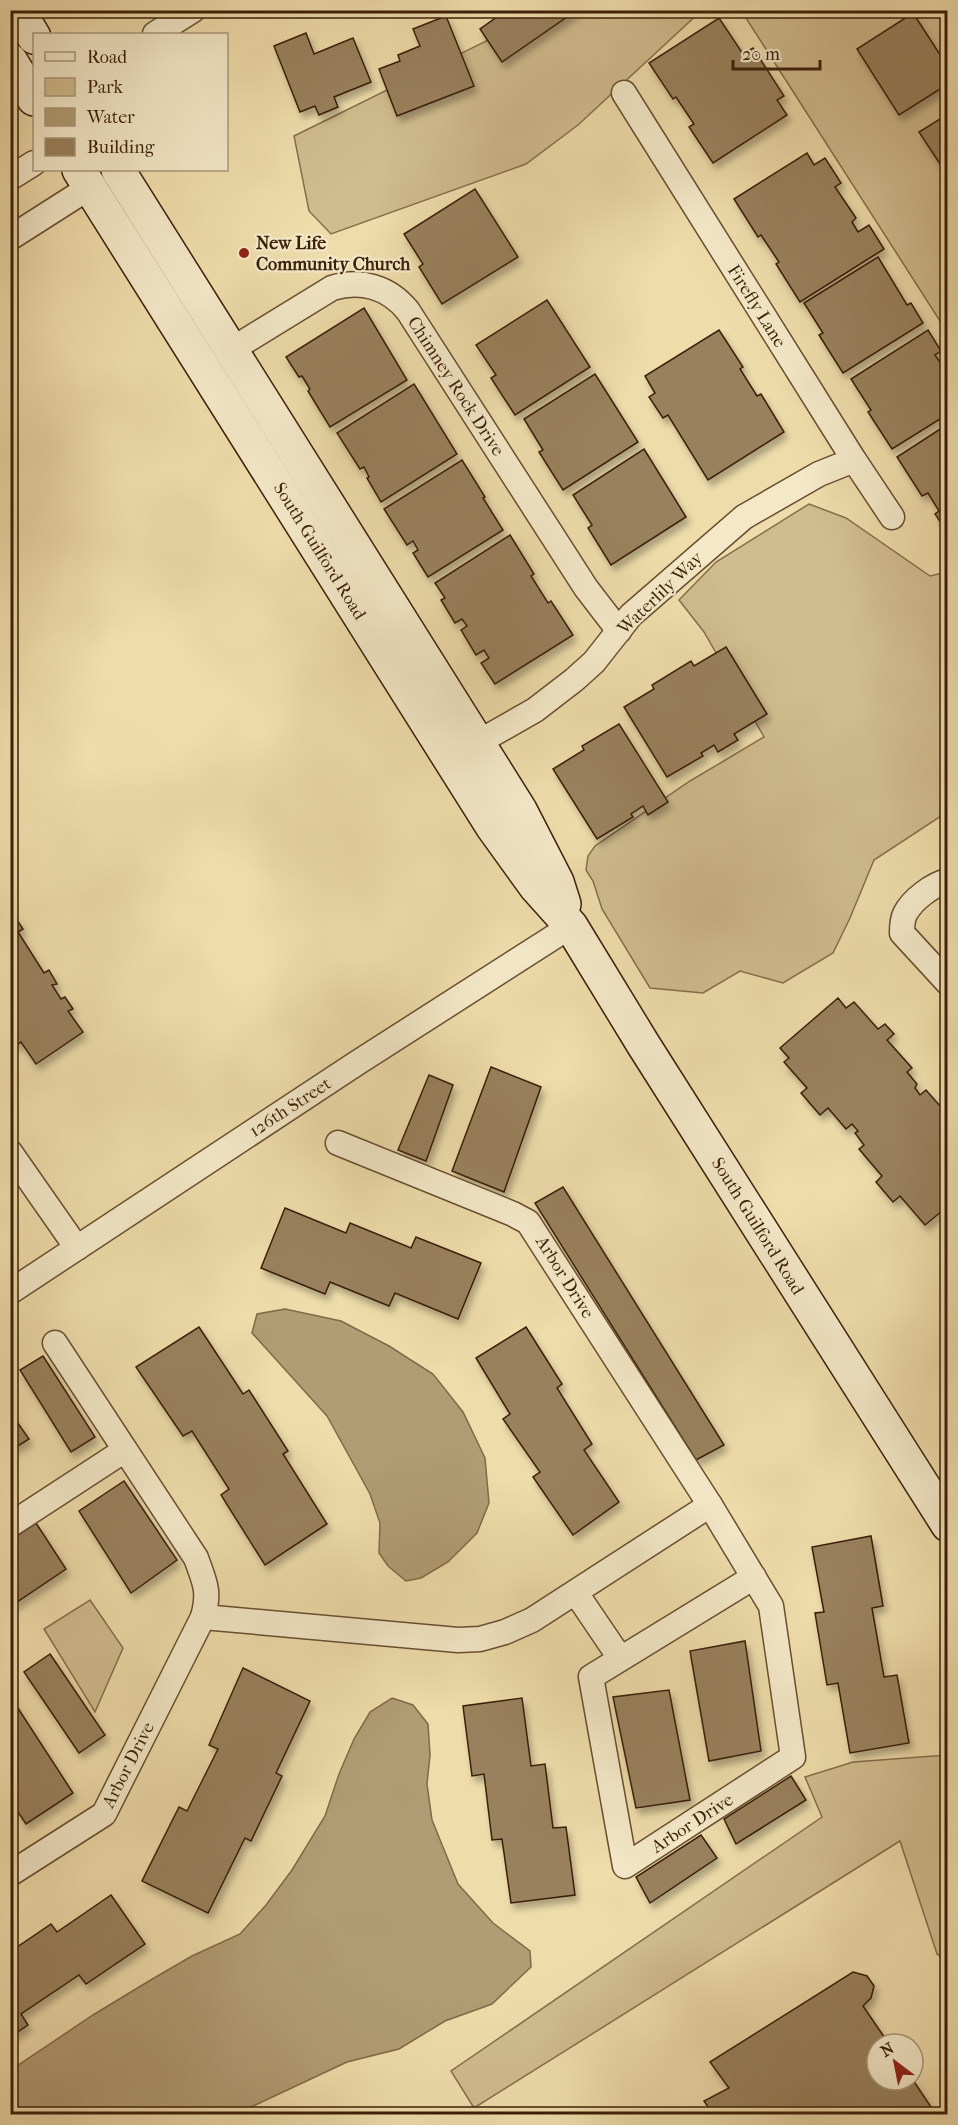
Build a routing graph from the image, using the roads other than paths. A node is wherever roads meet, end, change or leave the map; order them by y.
1 (18, 10) edge
2 (192, 10) edge
3 (157, 33) edge
4 (33, 34) edge
5 (10, 60) edge
6 (624, 93) dead end
7 (33, 97) edge
8 (33, 164) edge
9 (119, 171) edge
10 (10, 178) edge
11 (85, 178) edge
12 (10, 238) edge
13 (231, 350) junction
14 (854, 460) junction
15 (892, 517) dead end
16 (619, 631) junction
17 (477, 743) junction
18 (948, 881) edge
19 (571, 926) junction
20 (948, 983) edge
21 (338, 1143) dead end
22 (10, 1152) edge
23 (77, 1248) junction
24 (10, 1292) edge
25 (55, 1342) dead end
26 (125, 1450) junction
27 (710, 1505) junction
28 (10, 1525) edge
29 (948, 1525) edge
30 (754, 1577) junction
31 (576, 1593) junction
32 (203, 1617) junction
33 (620, 1658) junction
34 (10, 1874) edge

1 - 4 main road
2 - 3 street
5 - 7 main road
6 - 14 street, Firefly Lane
8 - 10 street
9 - 13 main road, South Guilford Road
11 - 12 street
11 - 19 main road, South Guilford Road
13 - 16 street, Chimney Rock Drive
13 - 17 main road, South Guilford Road
14 - 15 street, Firefly Lane
14 - 16 street, Waterlily Way
16 - 17 street, Waterlily Way
17 - 19 main road, South Guilford Road
18 - 20 street
19 - 23 street, 126th Street
19 - 29 main road, South Guilford Road
21 - 27 street, Arbor Drive
22 - 23 street
23 - 24 street, 126th Street
25 - 26 street, Arbor Drive
26 - 28 street
26 - 32 street, Arbor Drive
27 - 30 street, Arbor Drive
27 - 31 street
30 - 33 street, Arbor Drive
30 - 33 street, Arbor Drive
31 - 32 street
31 - 33 street
32 - 34 street, Arbor Drive

